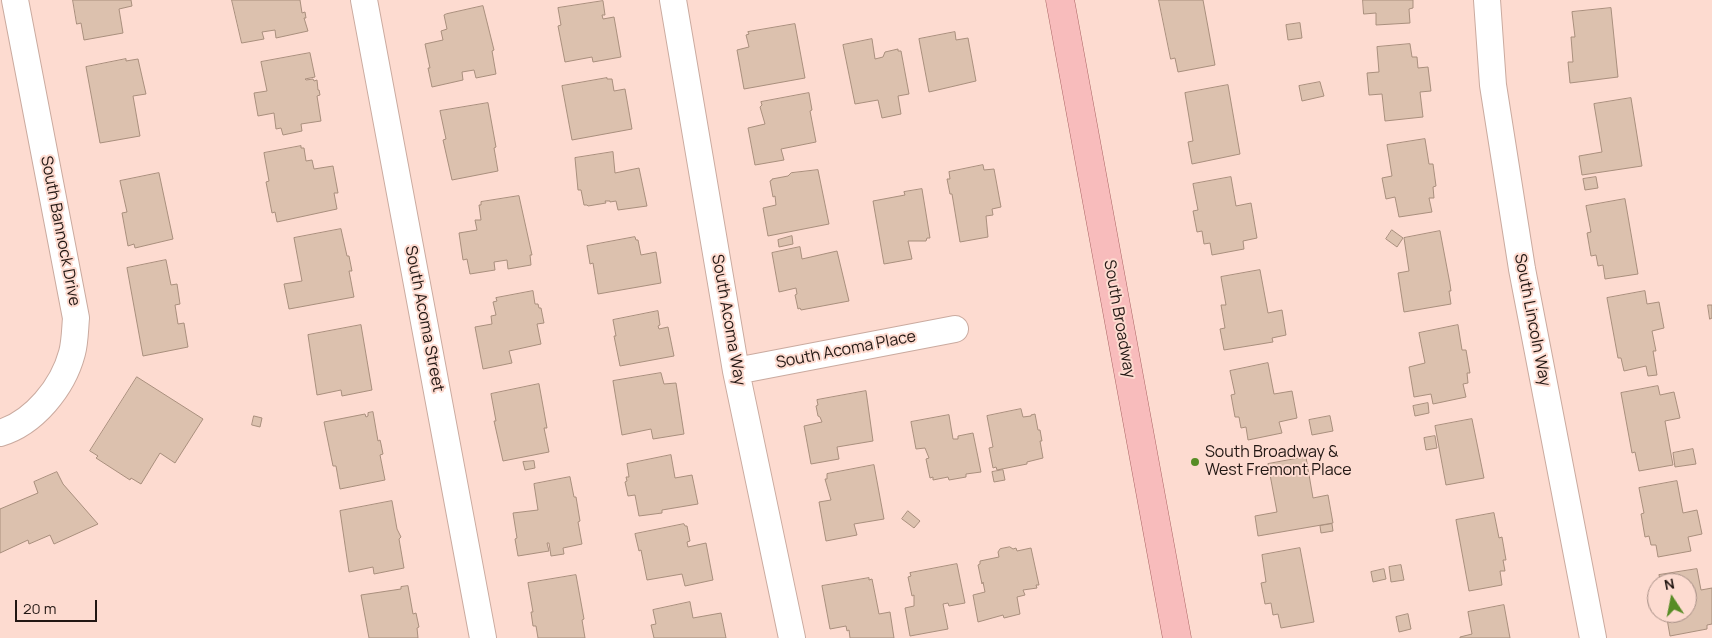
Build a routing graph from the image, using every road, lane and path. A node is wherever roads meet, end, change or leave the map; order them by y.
1 (15, 0) edge
2 (364, 0) edge
3 (675, 0) edge
4 (1060, 0) edge
5 (1487, 0) edge
6 (955, 329) dead end
7 (736, 371) junction
8 (0, 433) edge
9 (483, 638) edge
10 (792, 638) edge
11 (1178, 638) edge
12 (1593, 638) edge

1 - 8 street, South Bannock Drive
2 - 9 street, South Acoma Street
3 - 7 street, South Acoma Way
4 - 11 main road, South Broadway
5 - 12 street, South Lincoln Way
6 - 7 street, South Acoma Place
7 - 10 street, South Acoma Way

